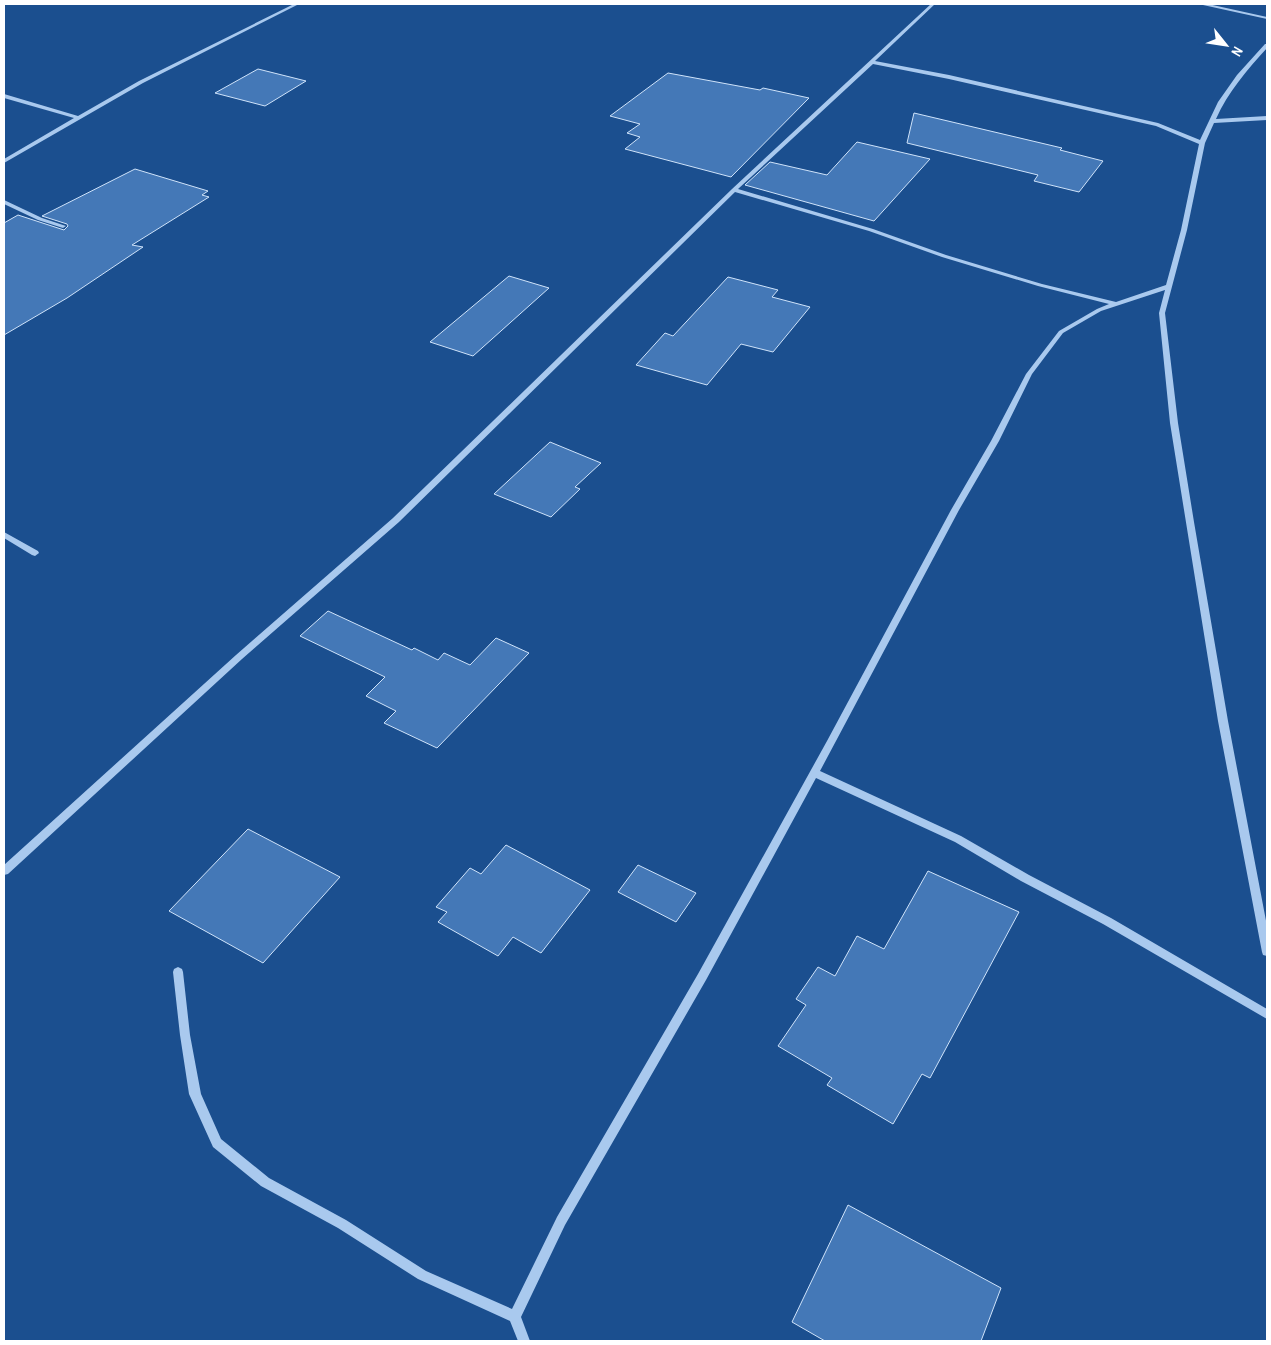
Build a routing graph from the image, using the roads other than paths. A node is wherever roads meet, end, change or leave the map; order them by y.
1 (297, 4) edge
2 (933, 4) edge
3 (1203, 4) edge
4 (1267, 18) edge
5 (1267, 45) edge
6 (872, 62) junction
7 (4, 96) edge
8 (78, 118) junction
9 (1267, 118) edge
10 (1214, 121) junction
11 (1202, 143) junction
12 (4, 161) edge
13 (734, 190) junction
14 (4, 202) edge
15 (63, 226) dead end
16 (1170, 286) junction
17 (1115, 304) junction
18 (4, 535) edge
19 (35, 552) dead end
20 (814, 773) junction
21 (4, 871) edge
22 (1267, 952) edge
23 (178, 972) dead end
24 (1267, 1014) edge
25 (515, 1317) junction
26 (524, 1341) edge

1 - 8 street
2 - 6 street
3 - 4 street
5 - 10 street
6 - 11 street
6 - 13 street
7 - 8 street
8 - 12 street
9 - 10 street
10 - 11 street
11 - 16 street
13 - 17 street
13 - 21 street
14 - 15 street
16 - 17 street
16 - 22 street
17 - 20 street
18 - 19 street
20 - 24 street
20 - 25 street
23 - 25 street
25 - 26 street

